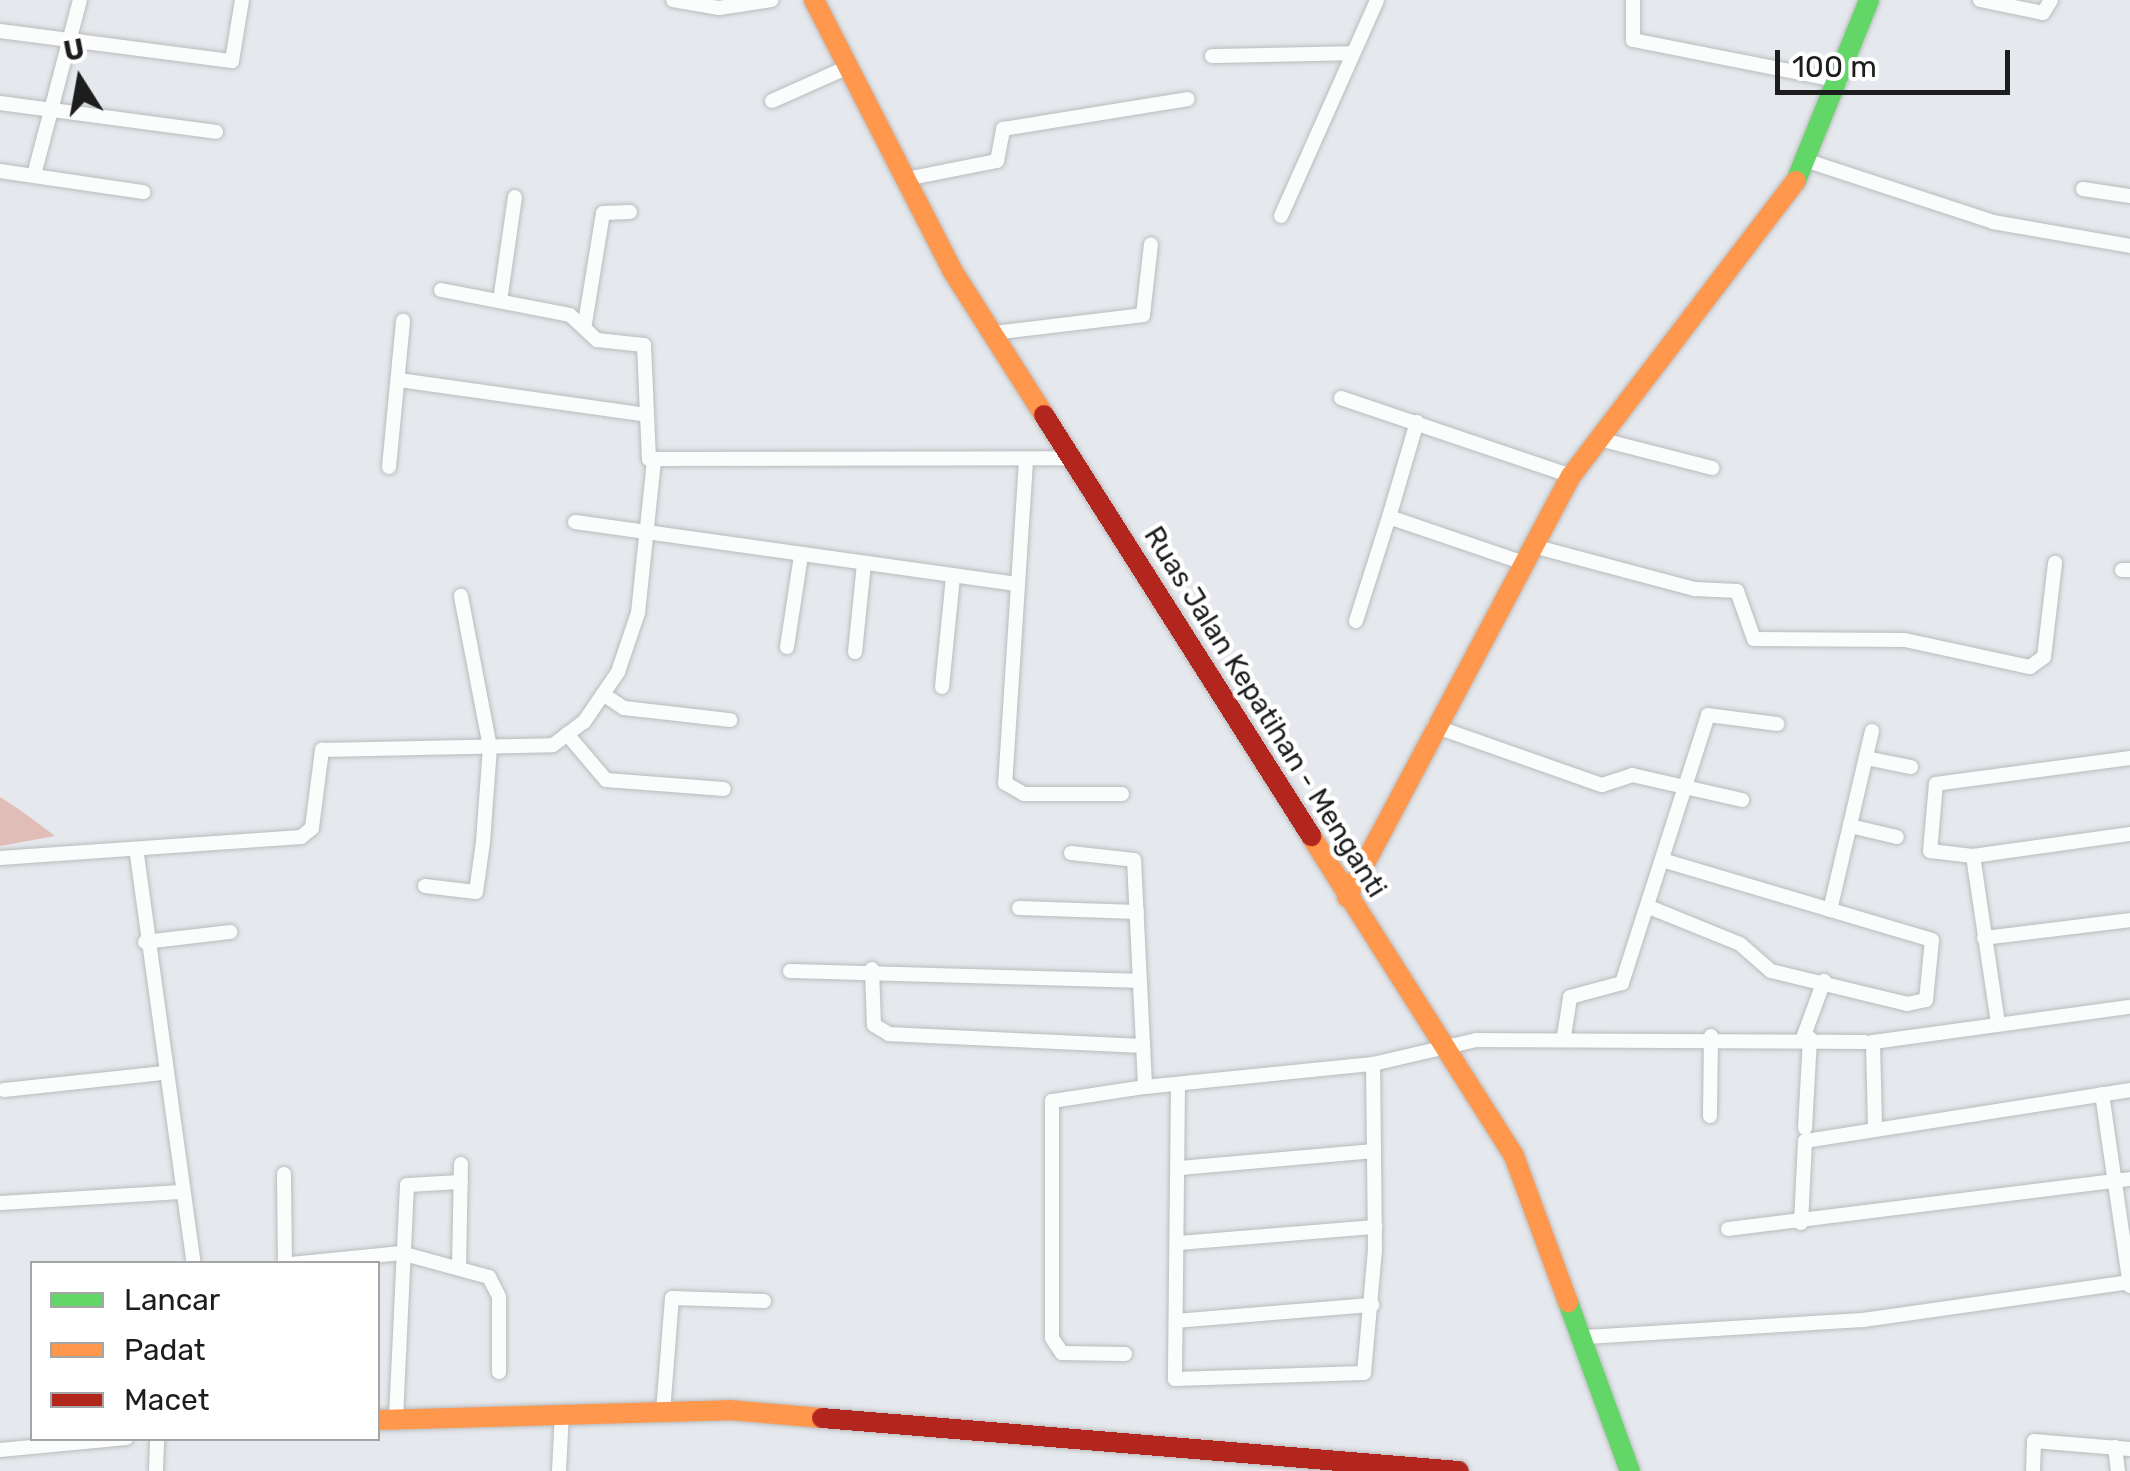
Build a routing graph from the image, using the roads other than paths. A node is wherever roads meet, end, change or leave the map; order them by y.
1 (80, 0) edge
2 (242, 0) edge
3 (673, 0) edge
4 (771, 0) edge
5 (814, 0) edge
6 (1377, 0) edge
7 (1633, 0) edge
8 (1868, 0) edge
9 (1980, 0) edge
10 (2051, 0) edge
11 (0, 31) edge
12 (70, 39) junction
13 (1353, 53) junction
14 (1212, 56) dead end
15 (848, 67) junction
16 (1840, 81) junction
17 (1188, 99) dead end
18 (0, 102) edge
19 (772, 102) dead end
20 (55, 110) junction
21 (216, 132) dead end
22 (1811, 162) junction
23 (0, 171) edge
24 (34, 175) junction
25 (906, 179) junction
26 (2084, 189) dead end
27 (143, 192) dead end
28 (2130, 196) edge
29 (514, 197) dead end
30 (630, 212) dead end
31 (1281, 216) dead end
32 (1151, 244) dead end
33 (2130, 246) edge
34 (441, 290) dead end
35 (500, 301) junction
36 (404, 321) dead end
37 (585, 323) junction
38 (993, 333) junction
39 (399, 380) junction
40 (1341, 398) dead end
41 (642, 414) junction
42 (1417, 422) junction
43 (1599, 439) junction
44 (1074, 458) junction
45 (654, 460) junction
46 (1026, 461) junction
47 (389, 467) dead end
48 (1712, 468) dead end
49 (1570, 476) junction
50 (1389, 517) junction
51 (576, 522) dead end
52 (646, 534) junction
53 (1527, 554) junction
54 (801, 555) junction
55 (2054, 563) dead end
56 (864, 564) junction
57 (953, 576) junction
58 (1017, 584) junction
59 (461, 596) dead end
60 (1356, 620) dead end
61 (786, 647) dead end
62 (855, 652) dead end
63 (942, 688) dead end
64 (602, 694) junction
65 (730, 720) dead end
66 (1777, 724) dead end
67 (1434, 726) junction
68 (1872, 731) dead end
69 (567, 734) junction
70 (490, 747) junction
71 (1866, 758) junction
72 (2130, 758) edge
73 (1911, 768) dead end
74 (1683, 787) junction
75 (724, 788) dead end
76 (1122, 794) dead end
77 (1742, 800) dead end
78 (1850, 826) junction
79 (2130, 834) edge
80 (1898, 837) dead end
81 (1071, 853) dead end
82 (137, 855) junction
83 (1973, 856) junction
84 (0, 858) edge
85 (1665, 861) junction
86 (424, 886) dead end
87 (1347, 896) junction
88 (1649, 907) junction
89 (1019, 908) dead end
90 (1830, 910) junction
91 (1136, 912) junction
92 (2130, 920) edge
93 (230, 932) dead end
94 (1984, 938) junction
95 (145, 942) junction
96 (872, 969) junction
97 (790, 971) dead end
98 (1824, 981) junction
99 (1138, 982) junction
100 (2130, 1007) edge
101 (1998, 1022) junction
102 (1564, 1036) junction
103 (1711, 1036) junction
104 (1806, 1038) junction
105 (1865, 1042) dead end
106 (1142, 1046) junction
107 (1445, 1046) junction
108 (1373, 1064) junction
109 (162, 1073) junction
110 (1178, 1085) junction
111 (1145, 1087) junction
112 (4, 1090) dead end
113 (2130, 1090) edge
114 (2102, 1094) junction
115 (1710, 1116) dead end
116 (1875, 1126) junction
117 (1804, 1128) dead end
118 (1374, 1152) junction
119 (461, 1164) dead end
120 (1180, 1168) junction
121 (284, 1174) dead end
122 (2122, 1180) edge
123 (461, 1182) junction
124 (178, 1192) junction
125 (0, 1203) edge
126 (1801, 1223) junction
127 (1375, 1227) junction
128 (1728, 1228) dead end
129 (1179, 1243) junction
130 (408, 1254) junction
131 (193, 1261) edge
132 (288, 1261) edge
133 (324, 1261) edge
134 (459, 1267) junction
135 (2130, 1284) edge
136 (764, 1301) dead end
137 (1372, 1305) junction
138 (1176, 1321) junction
139 (1585, 1337) junction
140 (1125, 1354) dead end
141 (499, 1372) dead end
142 (562, 1412) junction
143 (664, 1412) junction
144 (387, 1419) edge
145 (94, 1441) edge
146 (157, 1441) edge
147 (2123, 1448) edge
148 (0, 1450) edge
149 (1259, 1462) edge
150 (1335, 1466) edge
151 (156, 1471) edge
152 (559, 1471) edge
153 (1458, 1471) edge
154 (1630, 1471) edge
155 (2034, 1471) edge
156 (2118, 1471) edge

1 - 12 street
2 - 12 street
3 - 4 street
5 - 15 street, Ruas Jalan Kepatihan - Menganti
6 - 13 street
7 - 16 street
8 - 16 street
9 - 10 street
11 - 12 street
12 - 20 street
13 - 14 street
13 - 31 street
15 - 19 street
15 - 25 street, Ruas Jalan Kepatihan - Menganti
16 - 22 street
17 - 25 street
18 - 20 street
20 - 21 street
20 - 24 street
22 - 33 street
22 - 43 street
23 - 24 street
24 - 27 street
25 - 38 street, Ruas Jalan Kepatihan - Menganti
26 - 28 street
29 - 35 street
30 - 37 street
32 - 38 street
34 - 35 street
35 - 37 street
36 - 39 street
37 - 41 street
38 - 44 street, Ruas Jalan Kepatihan - Menganti
39 - 41 street
39 - 47 street
40 - 42 street
41 - 45 street
42 - 49 street
42 - 50 street
43 - 48 street
43 - 49 street
44 - 46 street
44 - 87 street, Ruas Jalan Kepatihan - Menganti
45 - 46 street
45 - 52 street
46 - 58 street
49 - 53 street
50 - 53 street
50 - 60 street
51 - 52 street
52 - 54 street
52 - 64 street
53 - 55 street
53 - 67 street
54 - 56 street
54 - 61 street
56 - 57 street
56 - 62 street
57 - 58 street
57 - 63 street
58 - 76 street
59 - 70 street
64 - 65 street
64 - 69 street
66 - 74 street
67 - 74 street
67 - 87 street
68 - 71 street
69 - 70 street
69 - 75 street
70 - 82 street
70 - 86 street
71 - 73 street
71 - 78 street
72 - 83 street
74 - 77 street
74 - 85 street
78 - 80 street
78 - 90 street
79 - 83 street
81 - 91 street
82 - 84 street
82 - 95 street
83 - 94 street
85 - 88 street
85 - 90 street
87 - 107 street, Ruas Jalan Kepatihan - Menganti
88 - 98 street
88 - 102 street
89 - 91 street
90 - 98 street
91 - 99 street
92 - 94 street
93 - 95 street
94 - 101 street
95 - 109 street
96 - 97 street
96 - 99 street
96 - 106 street
98 - 104 street
99 - 106 street
100 - 101 street
101 - 116 street
102 - 103 street
102 - 107 street
103 - 104 street
103 - 115 street
104 - 105 street
104 - 117 street
106 - 111 street
107 - 108 street
107 - 139 street, Ruas Jalan Kepatihan - Menganti
108 - 110 street
108 - 118 street
109 - 112 street
109 - 124 street
110 - 111 street
110 - 120 street
111 - 140 street
113 - 114 street
114 - 116 street
114 - 122 street
116 - 126 street
118 - 120 street
118 - 127 street
119 - 123 street
120 - 129 street
121 - 132 street
122 - 126 street
122 - 135 street
123 - 130 street
123 - 134 street
124 - 125 street
124 - 131 street
126 - 128 street
127 - 129 street
127 - 137 street
129 - 138 street
130 - 133 street
130 - 134 street
130 - 144 street
134 - 141 street
135 - 139 street
136 - 143 street
137 - 138 street
137 - 138 street
139 - 154 street, Ruas Jalan Kepatihan - Menganti
142 - 143 street
142 - 144 street
142 - 152 street
143 - 149 street
145 - 148 street
146 - 151 street
147 - 155 street
147 - 156 street
149 - 150 street
150 - 153 street

